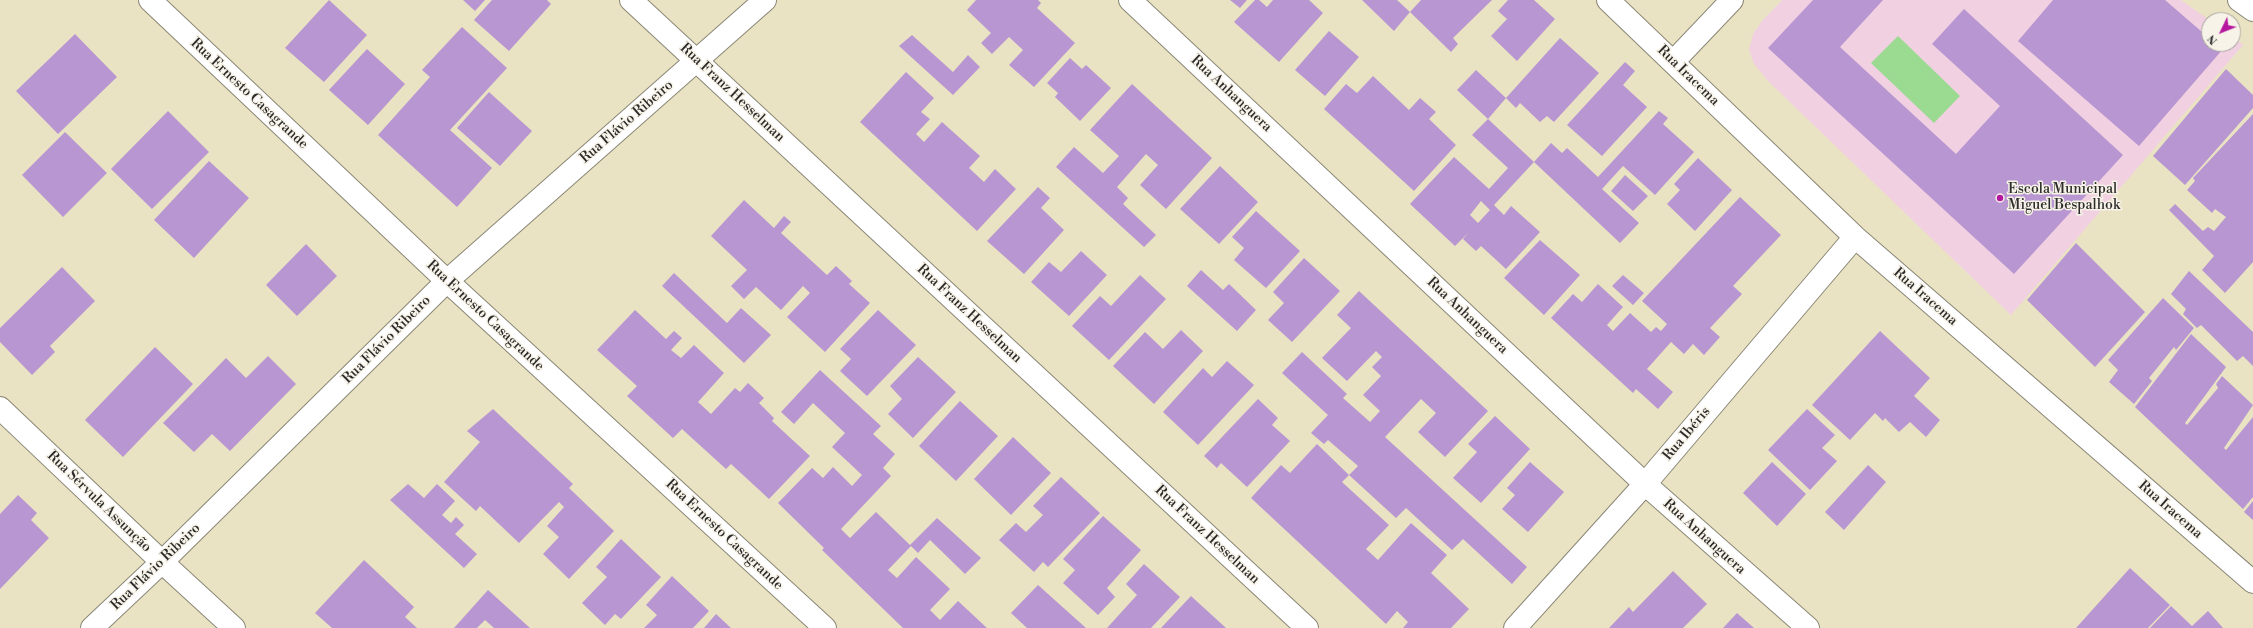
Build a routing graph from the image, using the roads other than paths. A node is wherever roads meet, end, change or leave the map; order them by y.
1 (150, 0) edge
2 (632, 0) edge
3 (765, 0) edge
4 (1130, 0) edge
5 (1608, 0) edge
6 (1732, 0) edge
7 (2239, 0) edge
8 (2253, 10) edge
9 (696, 60) junction
10 (1674, 62) junction
11 (1855, 236) junction
12 (447, 281) junction
13 (0, 408) edge
14 (1645, 484) junction
15 (162, 562) junction
16 (2253, 582) edge
17 (92, 628) edge
18 (234, 628) edge
19 (825, 628) edge
20 (1307, 628) edge
21 (1515, 628) edge
22 (1808, 628) edge

1 - 12 street, Rua Ernesto Casagrande
2 - 9 street, Rua Franz Hesselman
3 - 9 street, Rua Flávio Ribeiro
4 - 14 street, Rua Anhanguera
5 - 10 street, Rua Iracema
6 - 10 street
7 - 8 street
9 - 12 street, Rua Flávio Ribeiro
9 - 20 street, Rua Franz Hesselman
10 - 11 street, Rua Iracema
11 - 14 street, Rua Ibéris
11 - 16 street, Rua Iracema
12 - 15 street, Rua Flávio Ribeiro
12 - 19 street, Rua Ernesto Casagrande
13 - 15 street, Rua Sérvula Assunção
14 - 21 street, Rua Ibéris
14 - 22 street, Rua Anhanguera
15 - 17 street, Rua Flávio Ribeiro
15 - 18 street, Rua Sérvula Assunção

